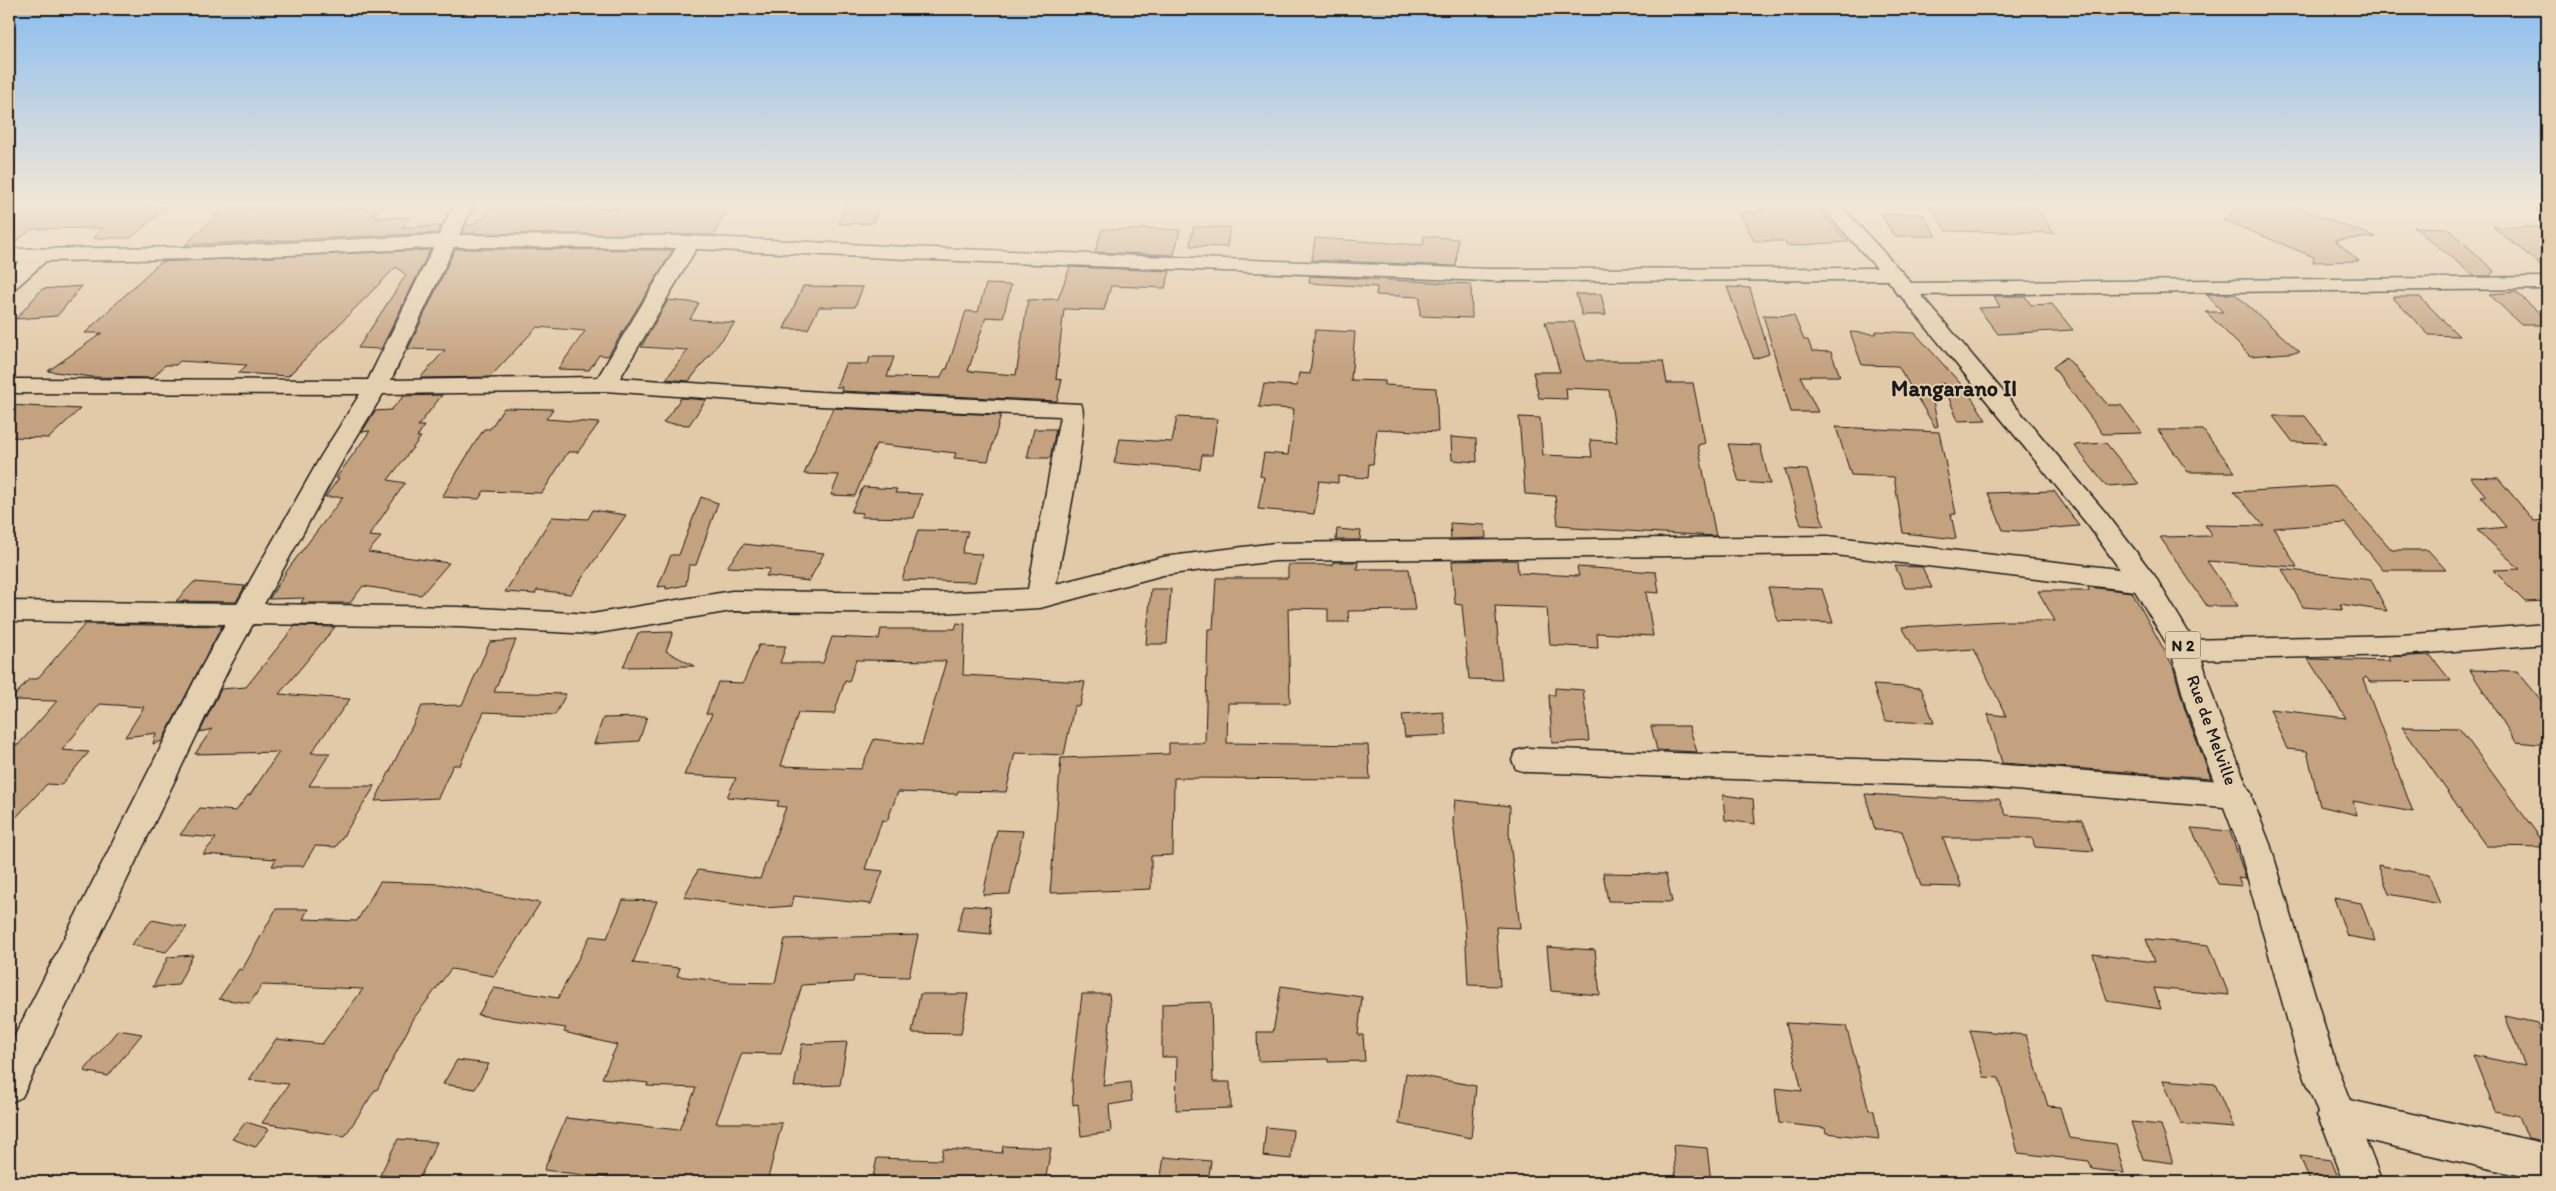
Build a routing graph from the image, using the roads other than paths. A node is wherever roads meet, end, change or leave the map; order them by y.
1 (35, 260) edge
2 (438, 260) edge
3 (679, 260) edge
4 (1081, 260) edge
5 (1879, 260) edge
6 (9, 282) edge
7 (1899, 282) junction
8 (2547, 284) edge
9 (605, 384) junction
10 (9, 386) edge
11 (376, 387) junction
12 (2144, 582) junction
13 (1040, 598) junction
14 (9, 611) edge
15 (246, 615) junction
16 (2547, 634) edge
17 (2185, 650) junction
18 (1526, 760) dead end
19 (2236, 795) junction
20 (9, 1086) edge
21 (2336, 1115) junction
22 (2547, 1163) edge
23 (2362, 1182) edge

1 - 6 street
2 - 11 street
3 - 9 street
4 - 7 street
5 - 7 street, Rue de Melville / N 2
7 - 8 street
7 - 12 street, Rue de Melville / N 2
9 - 11 street
9 - 13 street
10 - 11 street
11 - 15 street
12 - 13 street
12 - 17 street, Rue de Melville / N 2
13 - 15 street
14 - 15 street
15 - 20 street
16 - 17 street
17 - 19 street, Rue de Melville / N 2
18 - 19 street
19 - 21 street, Rue de Melville / N 2
21 - 22 street
21 - 23 street, Rue de Melville / N 2

